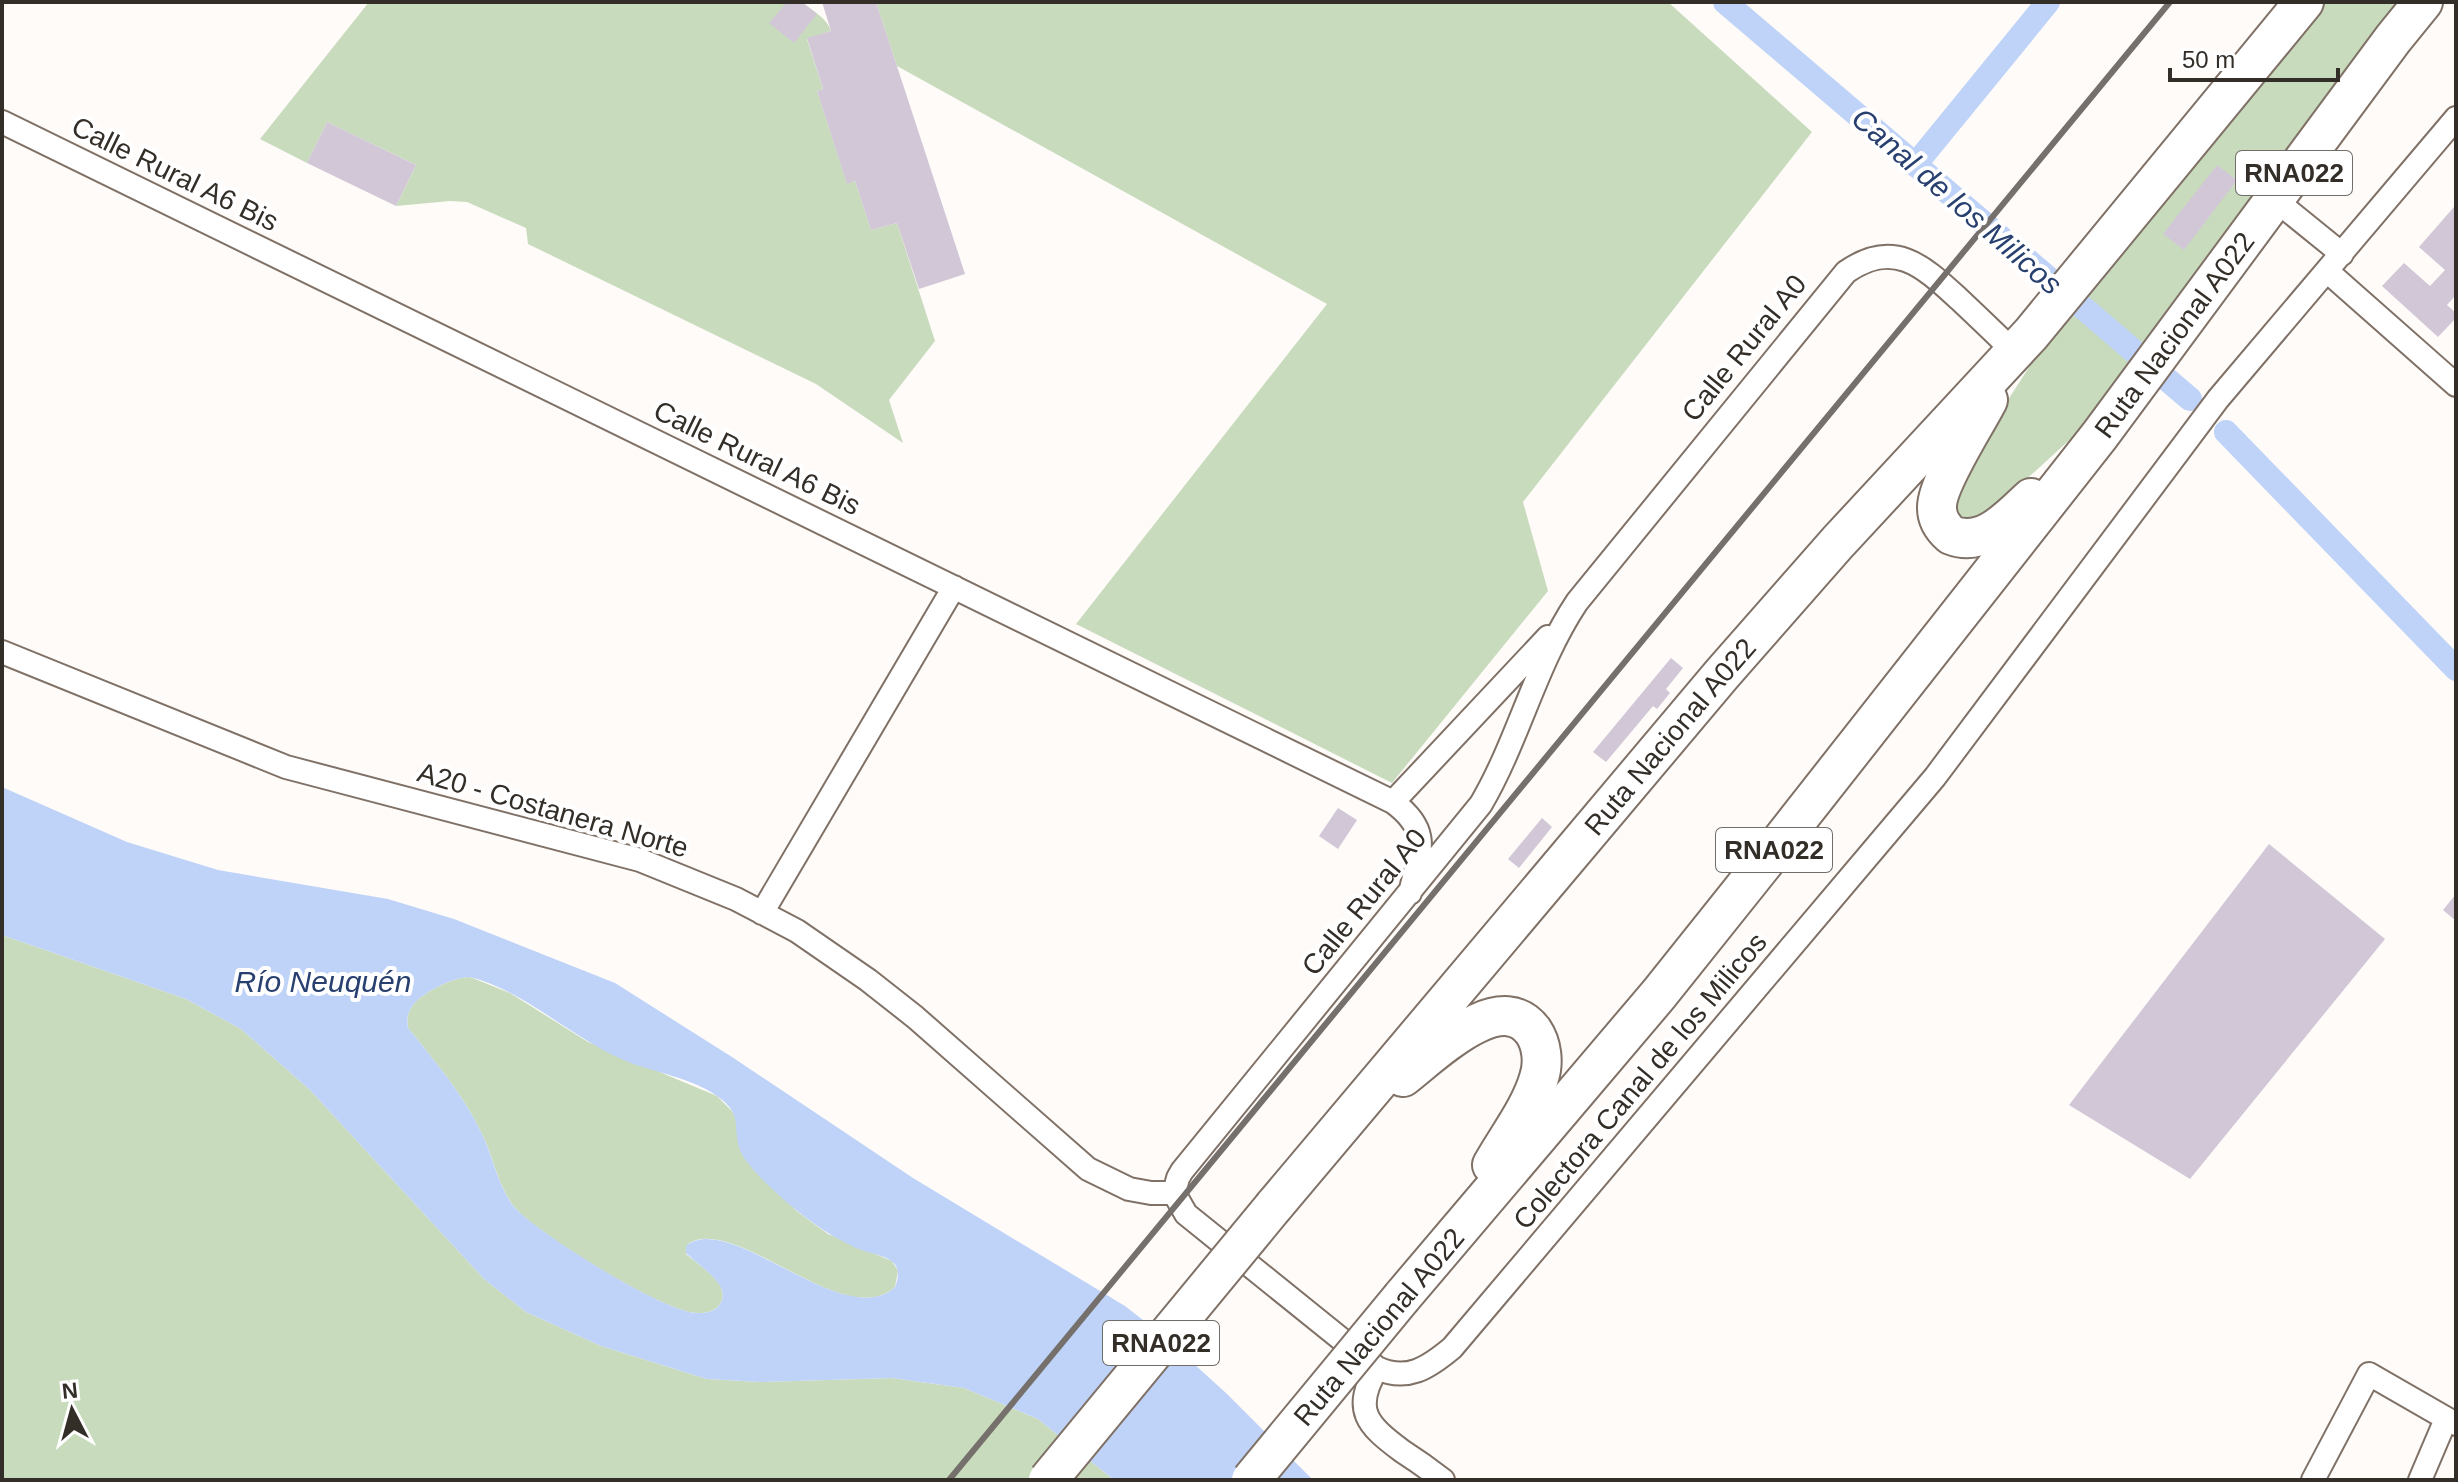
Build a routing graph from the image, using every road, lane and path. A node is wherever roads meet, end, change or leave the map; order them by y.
1 (2304, 2) edge
2 (2423, 2) edge
3 (2456, 118) edge
4 (2, 122) edge
5 (2274, 199) junction
6 (2342, 254) junction
7 (2327, 271) junction
8 (2023, 343) junction
9 (2456, 385) edge
10 (2100, 435) junction
11 (954, 587) junction
12 (1562, 626) junction
13 (2, 652) edge
14 (1393, 802) junction
15 (1410, 893) junction
16 (762, 913) junction
17 (1348, 1120) junction
18 (1174, 1193) junction
19 (1448, 1244) junction
20 (1377, 1368) junction
21 (2451, 1421) edge
22 (1048, 1480) edge
23 (1251, 1480) edge
24 (1443, 1480) edge
25 (2313, 1480) edge
26 (2420, 1480) edge

1 - 8 highway, Ruta Nacional A022 / RNA022
2 - 5 highway, Ruta Nacional A022 / RNA022
3 - 6 street
4 - 11 street, Calle Rural A6 Bis
5 - 6 street
5 - 10 highway, Ruta Nacional A022 / RNA022
6 - 7 street
7 - 9 street
7 - 20 street, Colectora Canal de los Milicos
8 - 10 highway
8 - 12 street, Calle Rural A0
8 - 17 highway, Ruta Nacional A022 / RNA022
10 - 19 highway, Ruta Nacional A022 / RNA022
11 - 14 street, Calle Rural A6 Bis
11 - 16 street
12 - 14 street, Calle Rural A0
12 - 15 street, Calle Rural A0
13 - 16 street, A20 - Costanera Norte
14 - 15 street, Calle Rural A6 Bis
15 - 18 street, Calle Rural A0
16 - 18 street, A20 - Costanera Norte
17 - 19 highway
17 - 22 highway, Ruta Nacional A022 / RNA022, bridge
18 - 20 street
19 - 23 highway, Ruta Nacional A022 / RNA022, bridge
20 - 24 street
21 - 25 street
21 - 26 street

